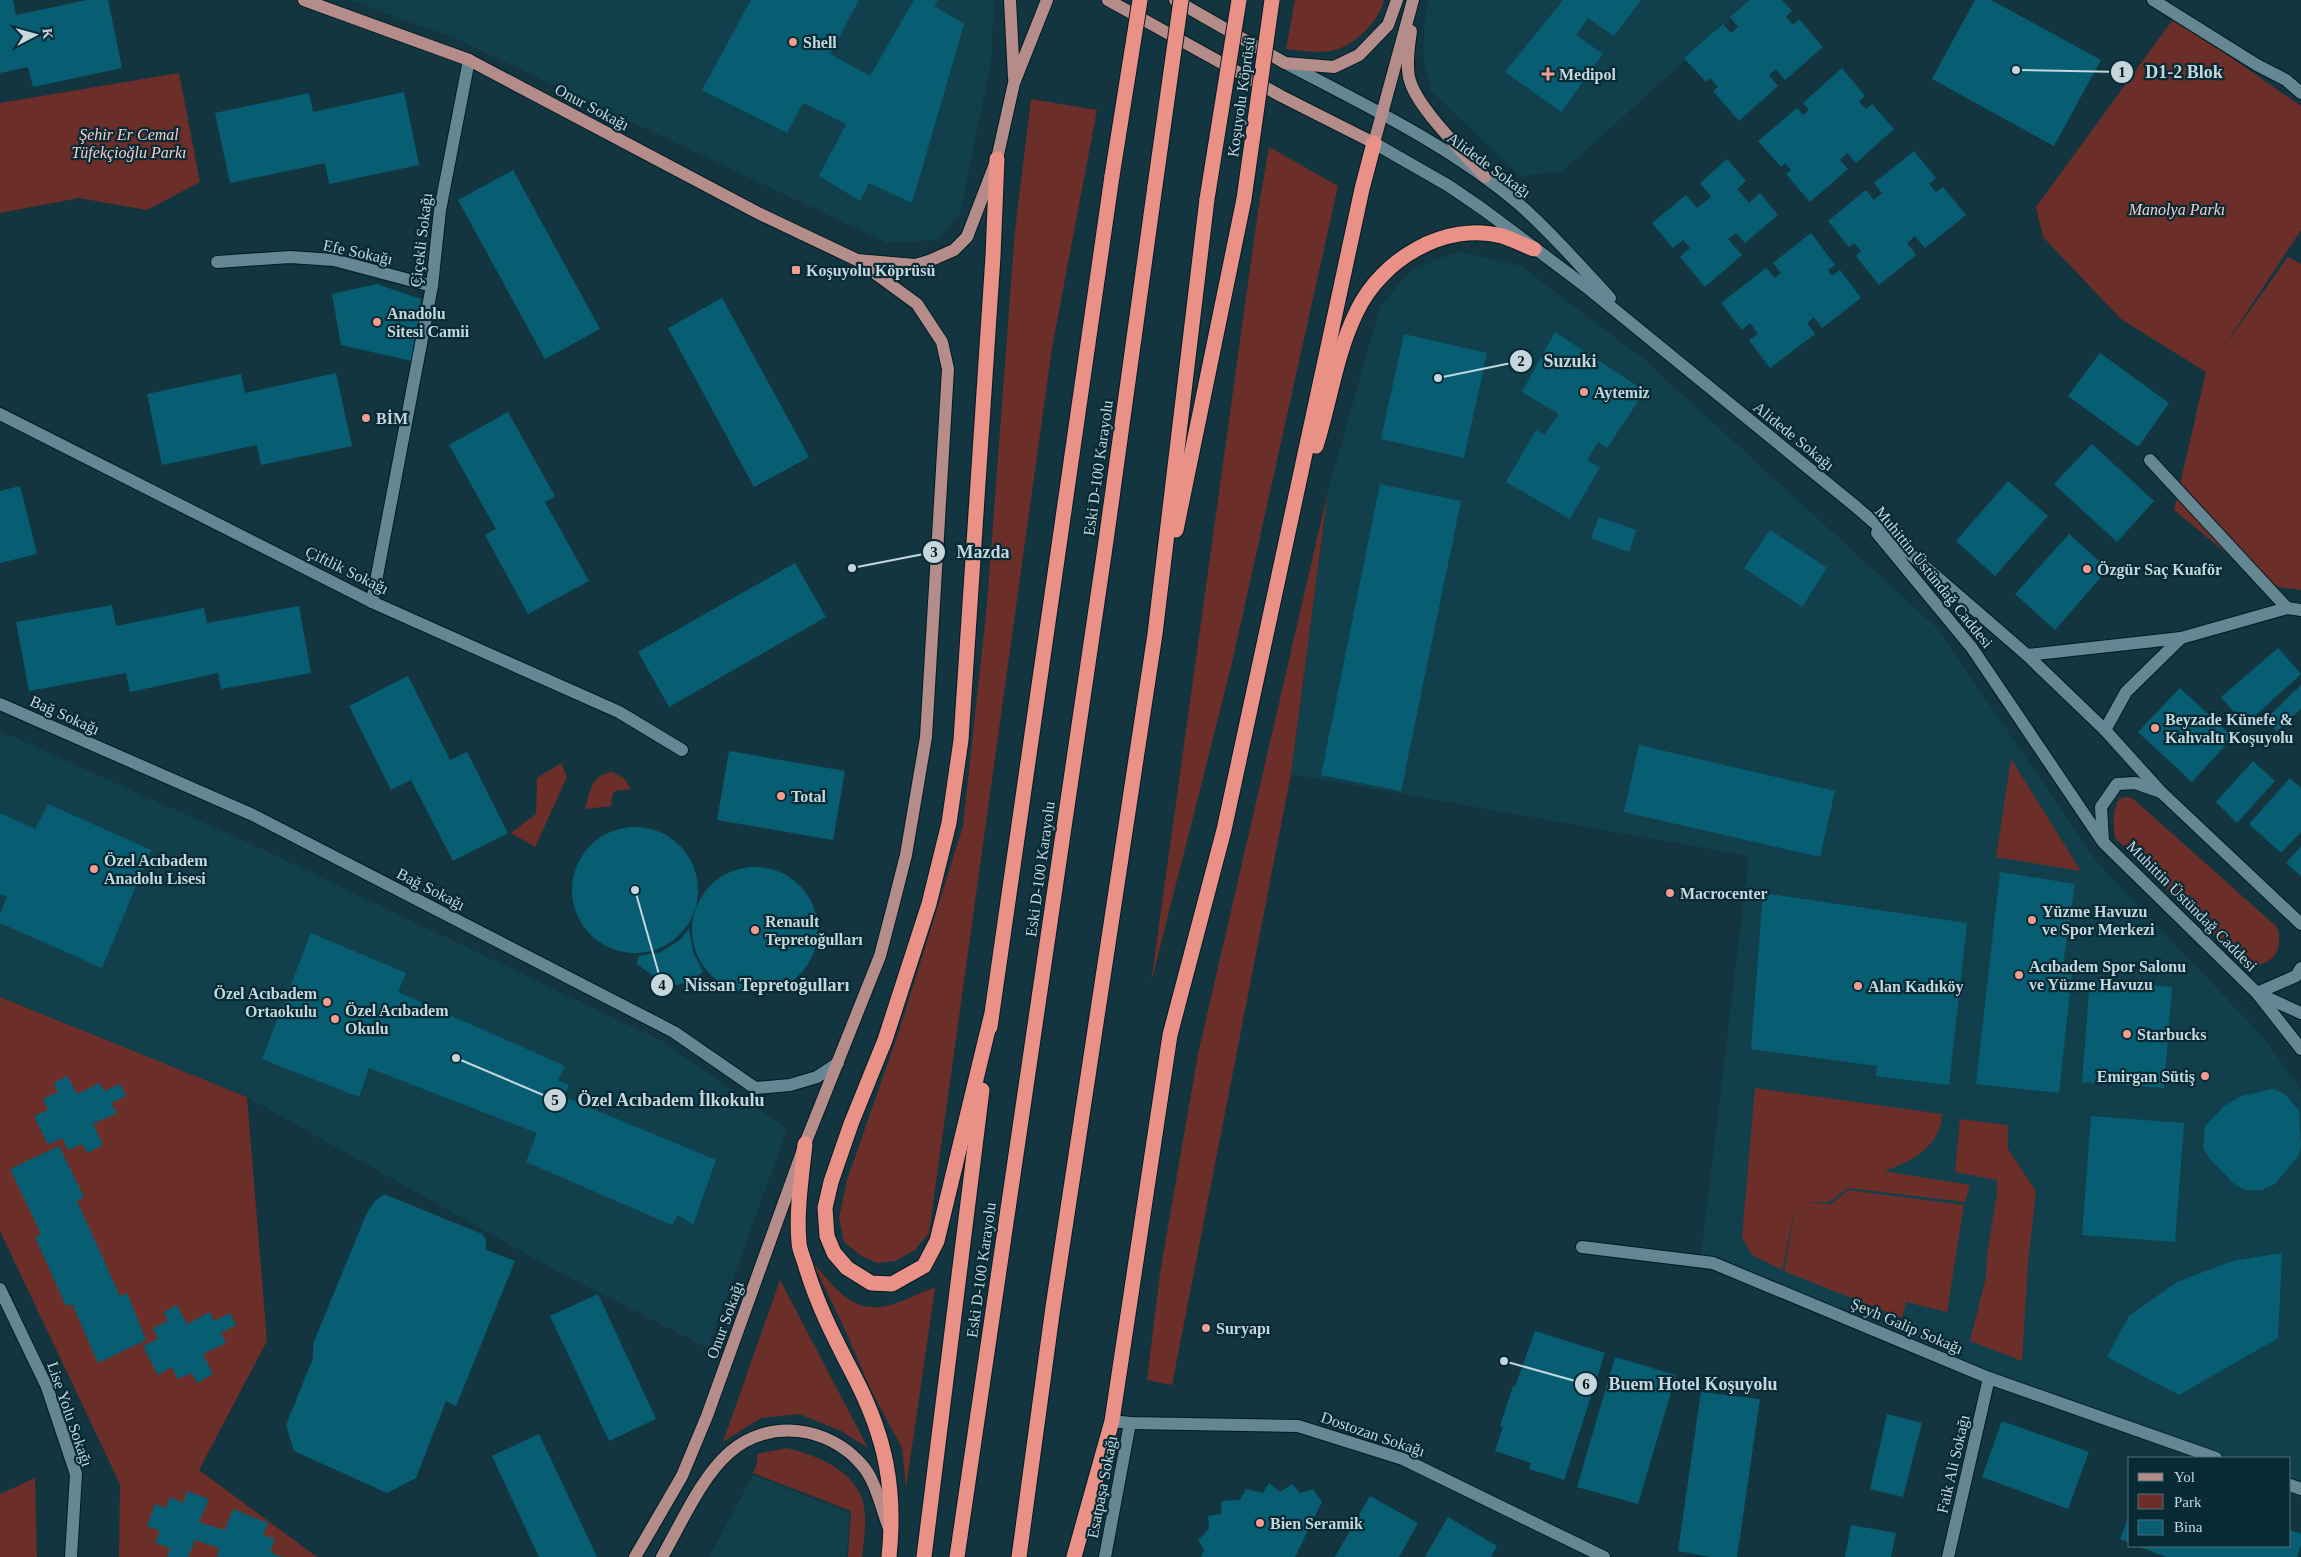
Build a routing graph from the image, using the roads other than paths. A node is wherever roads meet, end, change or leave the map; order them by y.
1 (304, 0) edge
2 (1010, 0) edge
3 (1047, 0) edge
4 (1108, 0) edge
5 (1140, 0) edge
6 (1175, 0) edge
7 (1181, 0) edge
8 (1239, 0) edge
9 (1272, 0) edge
10 (1397, 0) edge
11 (1414, 0) edge
12 (2154, 0) edge
13 (469, 60) junction
14 (1286, 63) junction
15 (1014, 83) junction
16 (2301, 93) edge
17 (1381, 114) junction
18 (1374, 143) junction
19 (997, 159) junction
20 (1485, 177) junction
21 (1534, 249) junction
22 (857, 260) junction
23 (217, 262) dead end
24 (432, 286) junction
25 (1644, 332) junction
26 (0, 414) edge
27 (2150, 460) dead end
28 (1855, 506) junction
29 (1286, 546) junction
30 (372, 602) junction
31 (2287, 608) junction
32 (2301, 610) edge
33 (1155, 634) junction
34 (2181, 638) junction
35 (2027, 655) junction
36 (0, 704) edge
37 (2106, 730) junction
38 (682, 750) dead end
39 (2161, 792) junction
40 (2103, 842) junction
41 (2299, 924) edge
42 (2301, 968) edge
43 (2257, 993) junction
44 (2301, 1013) edge
45 (991, 1017) junction
46 (2301, 1049) edge
47 (838, 1063) junction
48 (805, 1144) junction
49 (1582, 1247) dead end
50 (0, 1289) edge
51 (1989, 1378) junction
52 (1112, 1421) junction
53 (1130, 1423) junction
54 (2213, 1457) edge
55 (891, 1535) junction
56 (71, 1557) edge
57 (635, 1557) edge
58 (662, 1557) edge
59 (889, 1557) edge
60 (924, 1557) edge
61 (957, 1557) edge
62 (1019, 1557) edge
63 (1074, 1557) edge
64 (1105, 1557) edge
65 (1604, 1557) edge
66 (1948, 1557) edge

1 - 13 main road, Onur Sokağı
2 - 15 main road
3 - 15 main road
4 - 18 main road
5 - 45 highway, bridge
6 - 14 main road
7 - 61 highway, Eski D-100 Karayolu, bridge
8 - 33 highway, Koşuyolu Köprüsü, bridge
9 - 33 highway, Koşuyolu Köprüsü, bridge
10 - 14 main road
11 - 17 main road
11 - 20 main road
12 - 16 street
13 - 22 main road, Onur Sokağı
13 - 24 street, Çiçekli Sokağı
14 - 17 street, Alidede Sokağı
15 - 19 main road
17 - 18 main road
17 - 20 street, Alidede Sokağı
18 - 21 street, Alidede Sokağı
18 - 29 highway
19 - 22 main road
19 - 45 highway
20 - 25 street, Alidede Sokağı
21 - 25 street, Alidede Sokağı
21 - 29 highway
22 - 47 main road, Onur Sokağı
23 - 24 street, Efe Sokağı
24 - 30 street, Çiçekli Sokağı
25 - 28 street, Alidede Sokağı
26 - 30 street, Çiftlik Sokağı
27 - 31 street
28 - 35 street, Muhittin Üstündağ Caddesi
28 - 40 street, Muhittin Üstündağ Caddesi
29 - 52 highway
30 - 38 street, Çiftlik Sokağı
31 - 32 street
31 - 34 street
33 - 62 highway
34 - 35 street
34 - 37 street
35 - 37 street, Muhittin Üstündağ Caddesi
36 - 47 street, Bağ Sokağı
37 - 39 street, Muhittin Üstündağ Caddesi
39 - 40 street, Muhittin Üstündağ Caddesi
39 - 41 street, Muhittin Üstündağ Caddesi
40 - 43 street, Muhittin Üstündağ Caddesi
42 - 43 street, Muhittin Üstündağ Caddesi
43 - 44 street, Muhittin Üstündağ Caddesi
43 - 46 street, Muhittin Üstündağ Caddesi
45 - 60 highway
47 - 48 main road, Onur Sokağı
48 - 55 highway
48 - 57 main road, Onur Sokağı
49 - 51 street, Şeyh Galip Sokağı
50 - 56 street, Lise Yolu Sokağı
51 - 54 street, Şeyh Galip Sokağı
51 - 66 street, Faik Ali Sokağı
52 - 53 street, Dostozan Sokağı
52 - 63 highway
53 - 64 street, Esatpaşa Sokağı
53 - 65 street, Dostozan Sokağı
55 - 58 main road
55 - 59 highway

